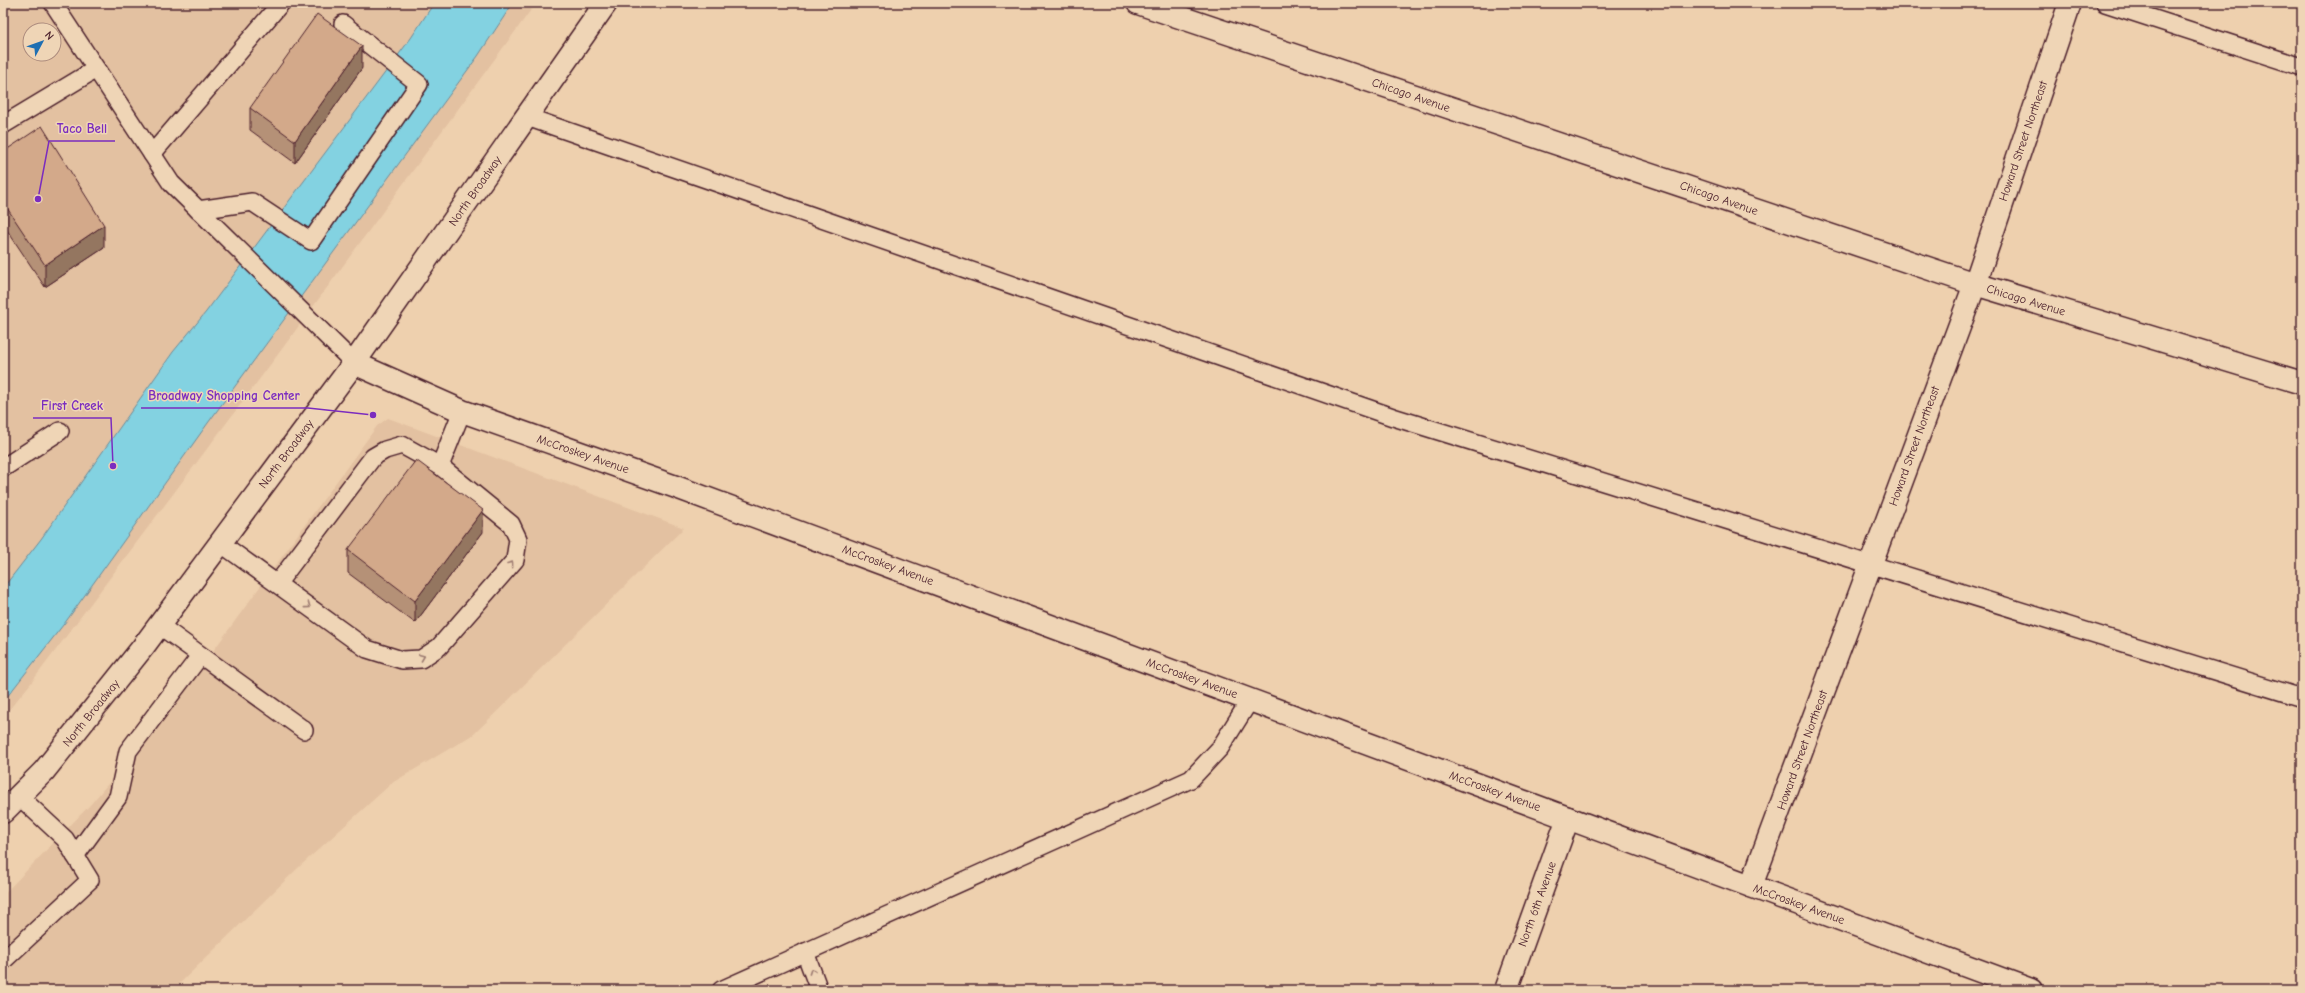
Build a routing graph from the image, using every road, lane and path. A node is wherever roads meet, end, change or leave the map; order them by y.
1 (53, 3) edge
2 (281, 3) edge
3 (606, 3) edge
4 (1138, 3) edge
5 (2070, 3) edge
6 (2105, 3) edge
7 (343, 24) dead end
8 (2302, 67) edge
9 (96, 68) junction
10 (527, 117) junction
11 (3, 125) edge
12 (152, 154) junction
13 (198, 210) junction
14 (1974, 284) junction
15 (354, 363) junction
16 (2302, 384) edge
17 (462, 411) junction
18 (60, 431) dead end
19 (440, 466) junction
20 (3, 468) edge
21 (219, 542) junction
22 (1870, 564) junction
23 (277, 584) junction
24 (159, 625) junction
25 (200, 656) junction
26 (2302, 698) edge
27 (1250, 700) junction
28 (304, 730) dead end
29 (19, 796) junction
30 (3, 812) edge
31 (1568, 818) junction
32 (75, 856) junction
33 (1751, 886) junction
34 (805, 952) junction
35 (3, 961) edge
36 (721, 990) edge
37 (819, 990) edge
38 (1506, 990) edge
39 (2031, 990) edge

1 - 9 lane
2 - 12 lane
3 - 10 street, North Broadway
4 - 14 street, Chicago Avenue
5 - 14 street, Howard Street Northeast
6 - 8 lane
7 - 13 lane
9 - 11 lane
9 - 12 lane
10 - 15 street, North Broadway
10 - 22 lane
12 - 13 lane
13 - 15 lane
14 - 16 street, Chicago Avenue
14 - 22 street, Howard Street Northeast
15 - 17 street, McCroskey Avenue
15 - 21 street, North Broadway
17 - 19 lane
17 - 27 street, McCroskey Avenue
18 - 20 lane
19 - 23 lane
23 -> 19 lane
21 - 23 lane
21 - 24 street, North Broadway
22 - 26 lane
22 - 33 street, Howard Street Northeast
24 - 25 lane
24 - 29 street, North Broadway
25 - 28 lane
25 - 32 lane
27 - 31 street, McCroskey Avenue
27 - 34 lane
29 - 30 street, North Broadway
29 - 32 lane
31 - 33 street, McCroskey Avenue
31 - 38 street, North 6th Avenue
32 - 35 lane
33 - 39 street, McCroskey Avenue
34 - 36 lane
37 -> 34 lane

